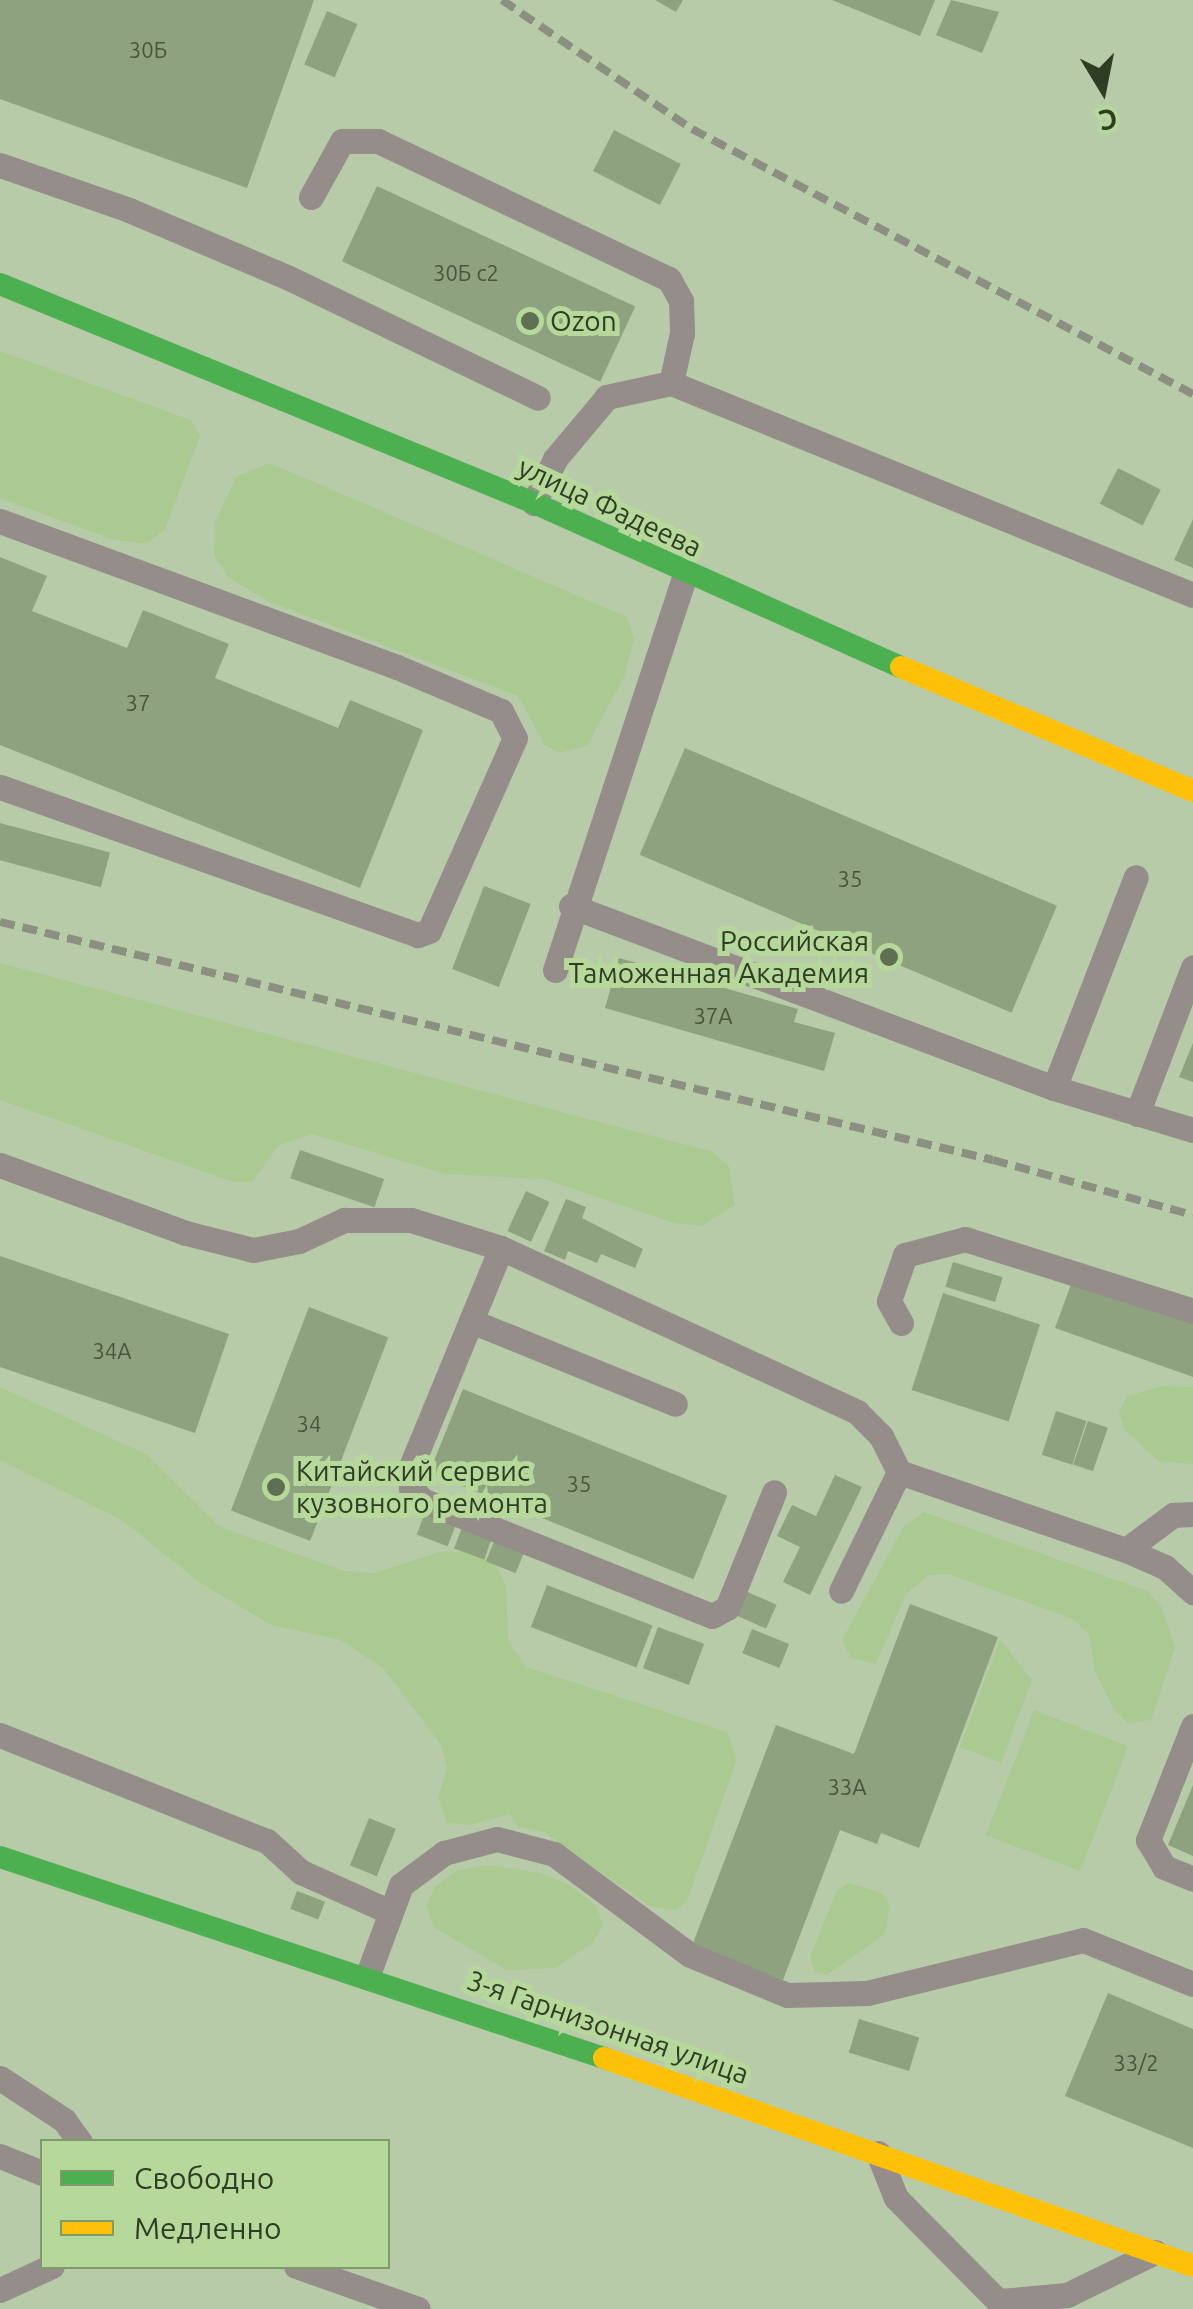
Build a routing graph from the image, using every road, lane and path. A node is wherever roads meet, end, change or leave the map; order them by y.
1 (0, 165) edge
2 (311, 196) dead end
3 (0, 284) edge
4 (671, 384) junction
5 (538, 398) dead end
6 (534, 503) junction
7 (0, 521) edge
8 (686, 575) junction
9 (1193, 594) edge
10 (0, 787) edge
11 (1193, 791) edge
12 (1136, 877) dead end
13 (571, 906) junction
14 (1193, 967) edge
15 (555, 970) dead end
16 (1054, 1088) junction
17 (1136, 1114) junction
18 (1193, 1130) edge
19 (0, 1165) edge
20 (501, 1248) junction
21 (1193, 1310) edge
22 (472, 1321) junction
23 (901, 1324) dead end
24 (675, 1404) dead end
25 (899, 1472) junction
26 (774, 1492) dead end
27 (1193, 1514) edge
28 (1126, 1550) junction
29 (841, 1591) dead end
30 (1193, 1592) edge
31 (1193, 1726) edge
32 (0, 1736) edge
33 (0, 1857) edge
34 (1193, 1879) edge
35 (386, 1910) junction
36 (367, 1977) junction
37 (1193, 1984) edge
38 (0, 2078) edge
39 (78, 2139) edge
40 (876, 2149) junction
41 (0, 2156) edge
42 (40, 2173) edge
43 (1155, 2252) junction
44 (1193, 2266) edge
45 (46, 2269) edge
46 (305, 2269) edge
47 (0, 2290) edge
48 (1003, 2305) edge
49 (418, 2309) edge

1 - 5 lane
2 - 4 lane
3 - 6 main road, улица Фадеева
4 - 6 lane
4 - 9 lane
6 - 8 main road, улица Фадеева
7 - 10 lane
8 - 11 main road, улица Фадеева
8 - 13 lane
12 - 16 lane
13 - 15 lane
13 - 16 lane
14 - 17 lane
16 - 17 lane
17 - 18 lane
19 - 20 lane
20 - 22 lane
20 - 25 lane
21 - 23 lane
22 - 24 lane
22 - 26 lane
25 - 28 lane
25 - 29 lane
27 - 28 lane
28 - 30 lane
31 - 34 lane
32 - 35 lane
33 - 36 main road, 3-я Гарнизонная улица
35 - 36 lane
35 - 37 lane
36 - 40 main road, 3-я Гарнизонная улица
38 - 39 lane
40 - 43 main road, 3-я Гарнизонная улица
40 - 48 lane
41 - 42 lane
43 - 44 main road, 3-я Гарнизонная улица
43 - 48 lane
45 - 47 lane
46 - 49 lane

